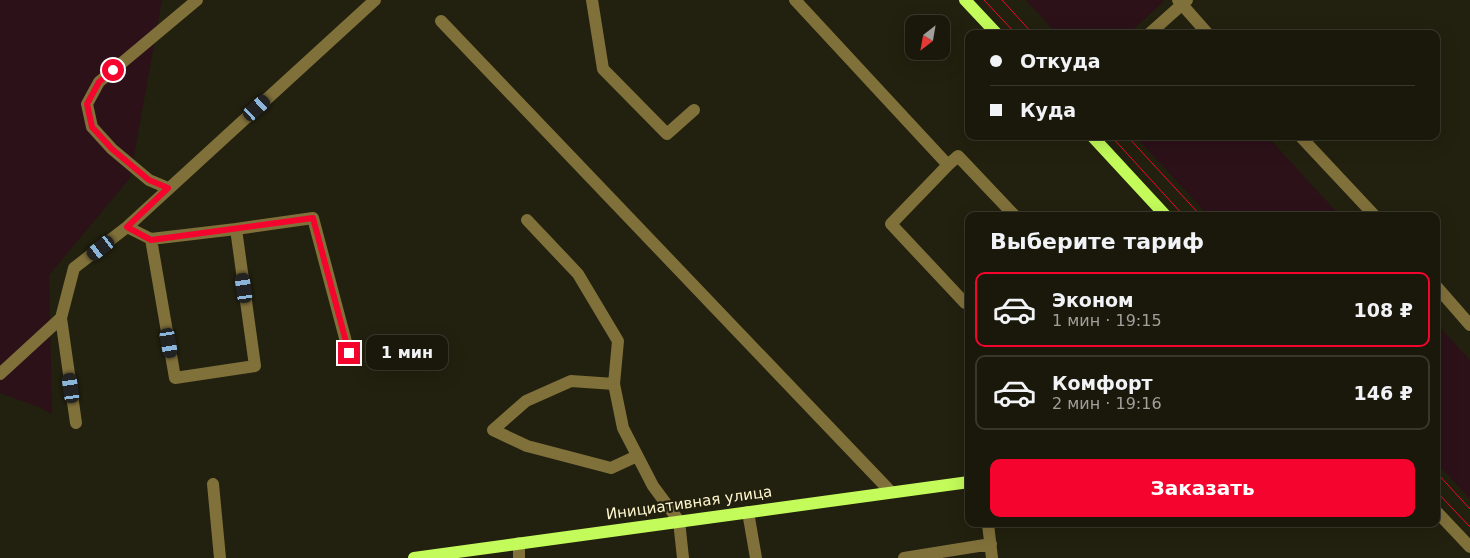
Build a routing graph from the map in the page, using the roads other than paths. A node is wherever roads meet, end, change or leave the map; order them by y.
1 (197, 0) edge
2 (375, 0) edge
3 (592, 0) edge
4 (795, 0) edge
5 (965, 0) edge
6 (1182, 2) edge
7 (442, 21) dead end
8 (993, 30) edge
9 (1153, 30) edge
10 (1205, 30) edge
11 (694, 110) dead end
12 (1096, 140) edge
13 (1304, 140) edge
14 (948, 165) junction
15 (168, 188) junction
16 (1011, 212) edge
17 (1162, 212) edge
18 (1371, 212) edge
19 (527, 220) dead end
20 (127, 227) junction
21 (236, 229) junction
22 (151, 240) junction
23 (1440, 291) edge
24 (965, 303) edge
25 (61, 318) junction
26 (1470, 325) edge
27 (349, 353) dead end
28 (0, 374) edge
29 (614, 384) junction
30 (76, 423) dead end
31 (637, 456) junction
32 (965, 483) edge
33 (214, 484) dead end
34 (892, 492) junction
35 (748, 512) junction
36 (1440, 515) edge
37 (679, 521) junction
38 (988, 527) edge
39 (519, 543) junction
40 (991, 544) junction
41 (1470, 548) edge
42 (220, 558) edge
43 (414, 558) edge
44 (519, 558) edge
45 (683, 558) edge
46 (756, 558) edge
47 (904, 558) edge
48 (992, 558) edge

1 - 15 street
2 - 15 street
3 - 11 street
4 - 14 street
5 - 8 main road
6 - 9 street
6 - 10 street
7 - 34 street
12 - 17 main road
13 - 18 street
14 - 16 street
14 - 24 street
15 - 20 street
19 - 29 street
20 - 22 street
20 - 25 street
21 - 22 street
21 - 22 street
21 - 27 street
23 - 26 street
25 - 28 street
25 - 30 street
29 - 31 street
29 - 31 street
31 - 37 street
32 - 34 main road, Инициативная улица
33 - 42 street
34 - 35 main road, Инициативная улица
35 - 37 main road, Инициативная улица
35 - 46 street
36 - 41 street
37 - 39 main road, Инициативная улица
37 - 45 street
38 - 40 street
39 - 43 main road, Инициативная улица
39 - 44 street
40 - 47 street
40 - 48 street

